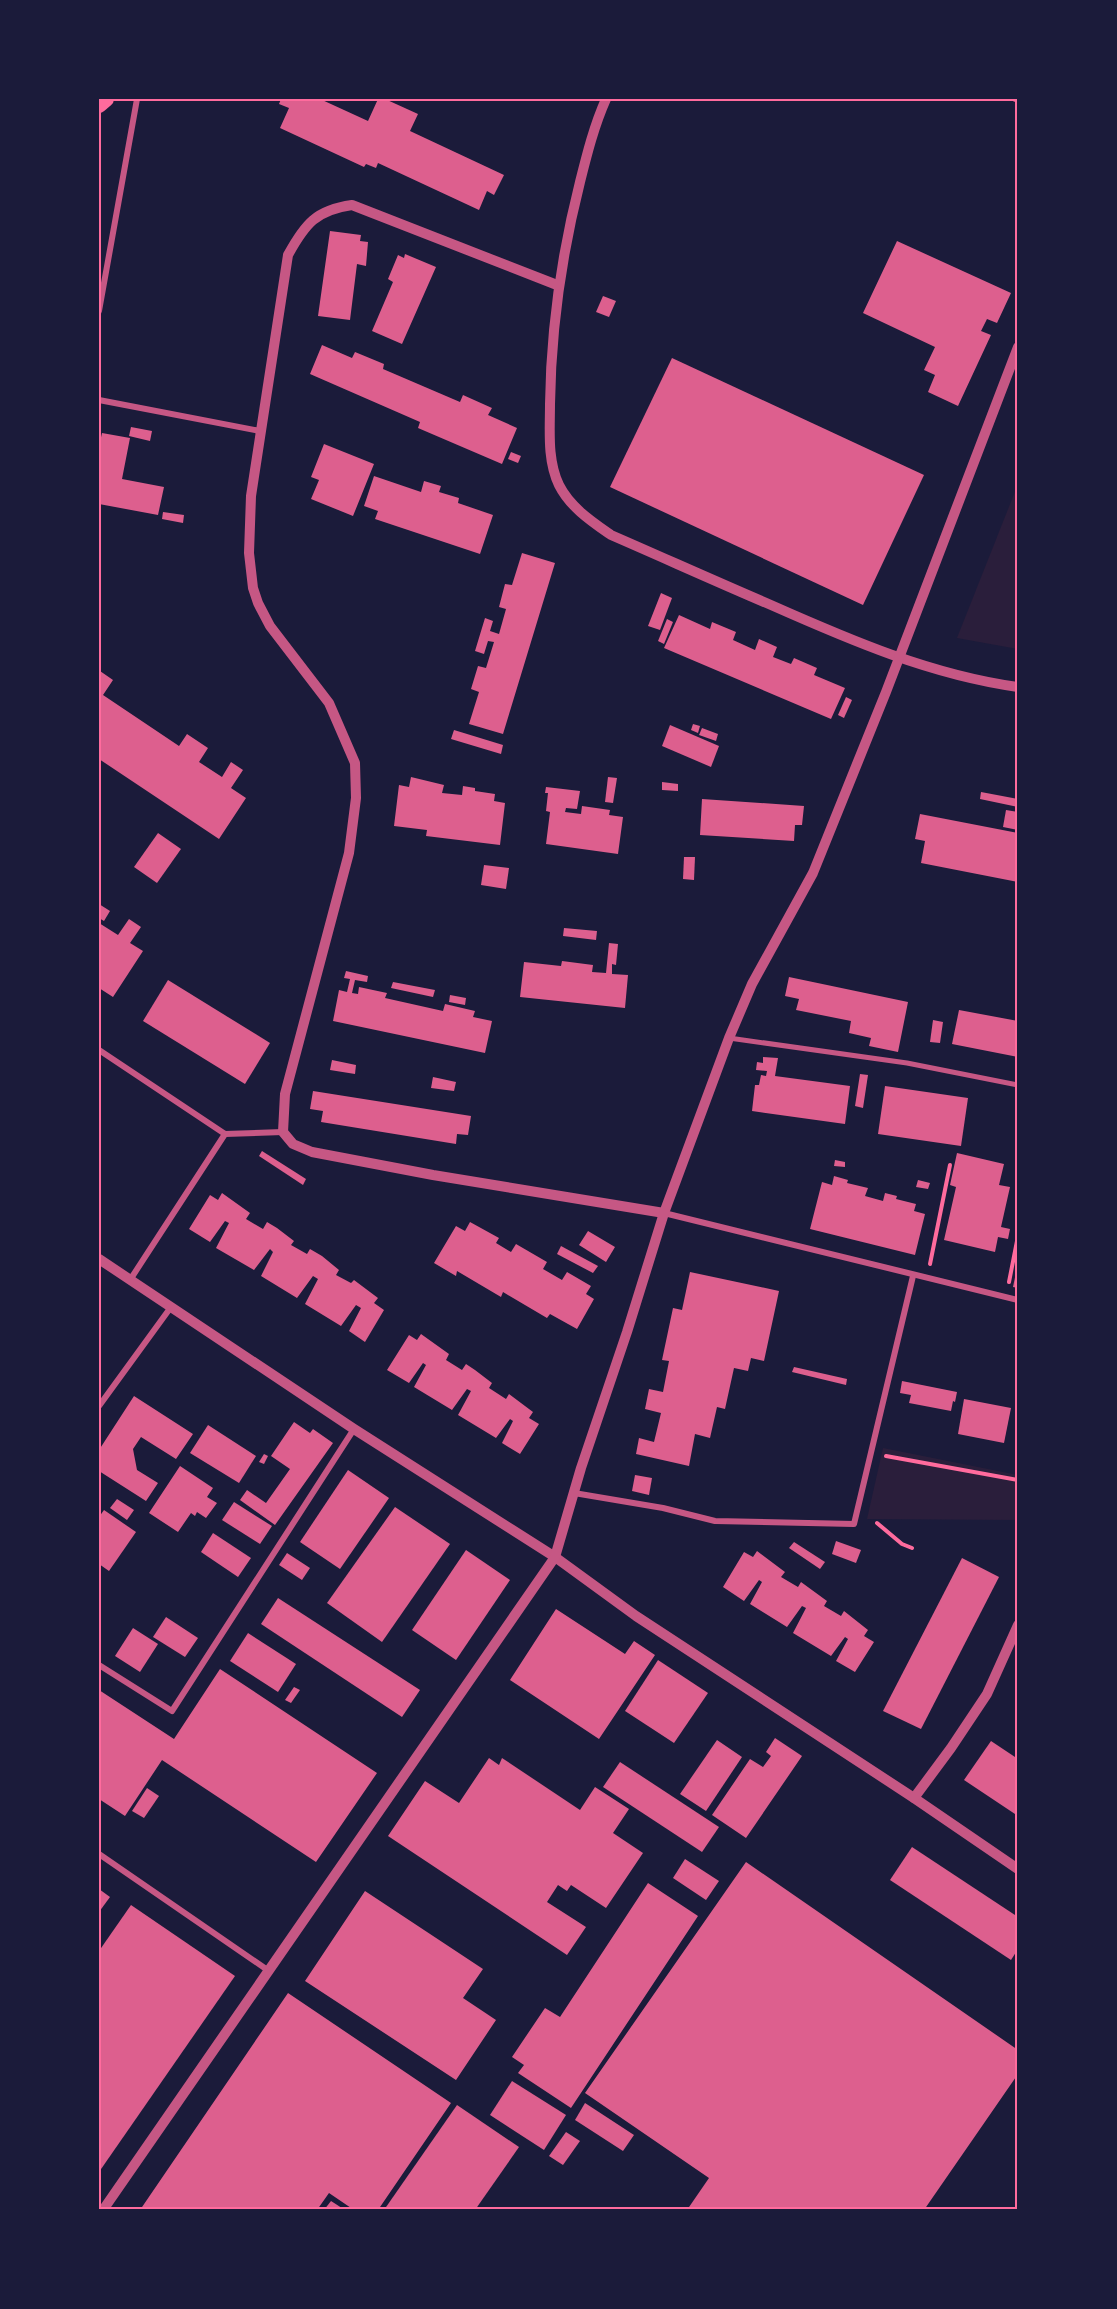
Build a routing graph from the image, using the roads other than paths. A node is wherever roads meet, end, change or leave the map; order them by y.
1 (106, 99) edge
2 (137, 99) edge
3 (606, 99) edge
4 (99, 105) edge
5 (557, 285) junction
6 (99, 311) edge
7 (1018, 347) edge
8 (99, 400) edge
9 (260, 431) junction
10 (899, 657) junction
11 (1018, 687) edge
12 (729, 1038) junction
13 (99, 1050) edge
14 (1018, 1085) edge
15 (283, 1132) junction
16 (225, 1134) junction
17 (664, 1214) junction
18 (99, 1259) edge
19 (913, 1276) junction
20 (130, 1280) junction
21 (1018, 1300) edge
22 (171, 1307) junction
23 (99, 1406) edge
24 (354, 1429) junction
25 (574, 1493) junction
26 (555, 1557) junction
27 (1018, 1625) edge
28 (99, 1665) edge
29 (914, 1798) junction
30 (99, 1854) edge
31 (1018, 1869) edge
32 (269, 1972) junction
33 (103, 2210) edge

1 - 4 highway
2 - 6 street
3 - 5 street
5 - 9 street
5 - 10 street
7 - 10 street
8 - 9 street
9 - 15 street
10 - 11 street
10 - 12 street
12 - 14 street
12 - 17 street
13 - 16 street
15 - 16 street
15 - 17 street
16 - 20 street
17 - 19 street
17 - 25 street
18 - 20 street
19 - 21 street
19 - 25 street
20 - 22 street
22 - 23 street
22 - 24 street
24 - 26 street
24 - 28 street
25 - 26 street
26 - 29 street
26 - 32 street
27 - 29 street
29 - 31 street
30 - 32 street
32 - 33 street

